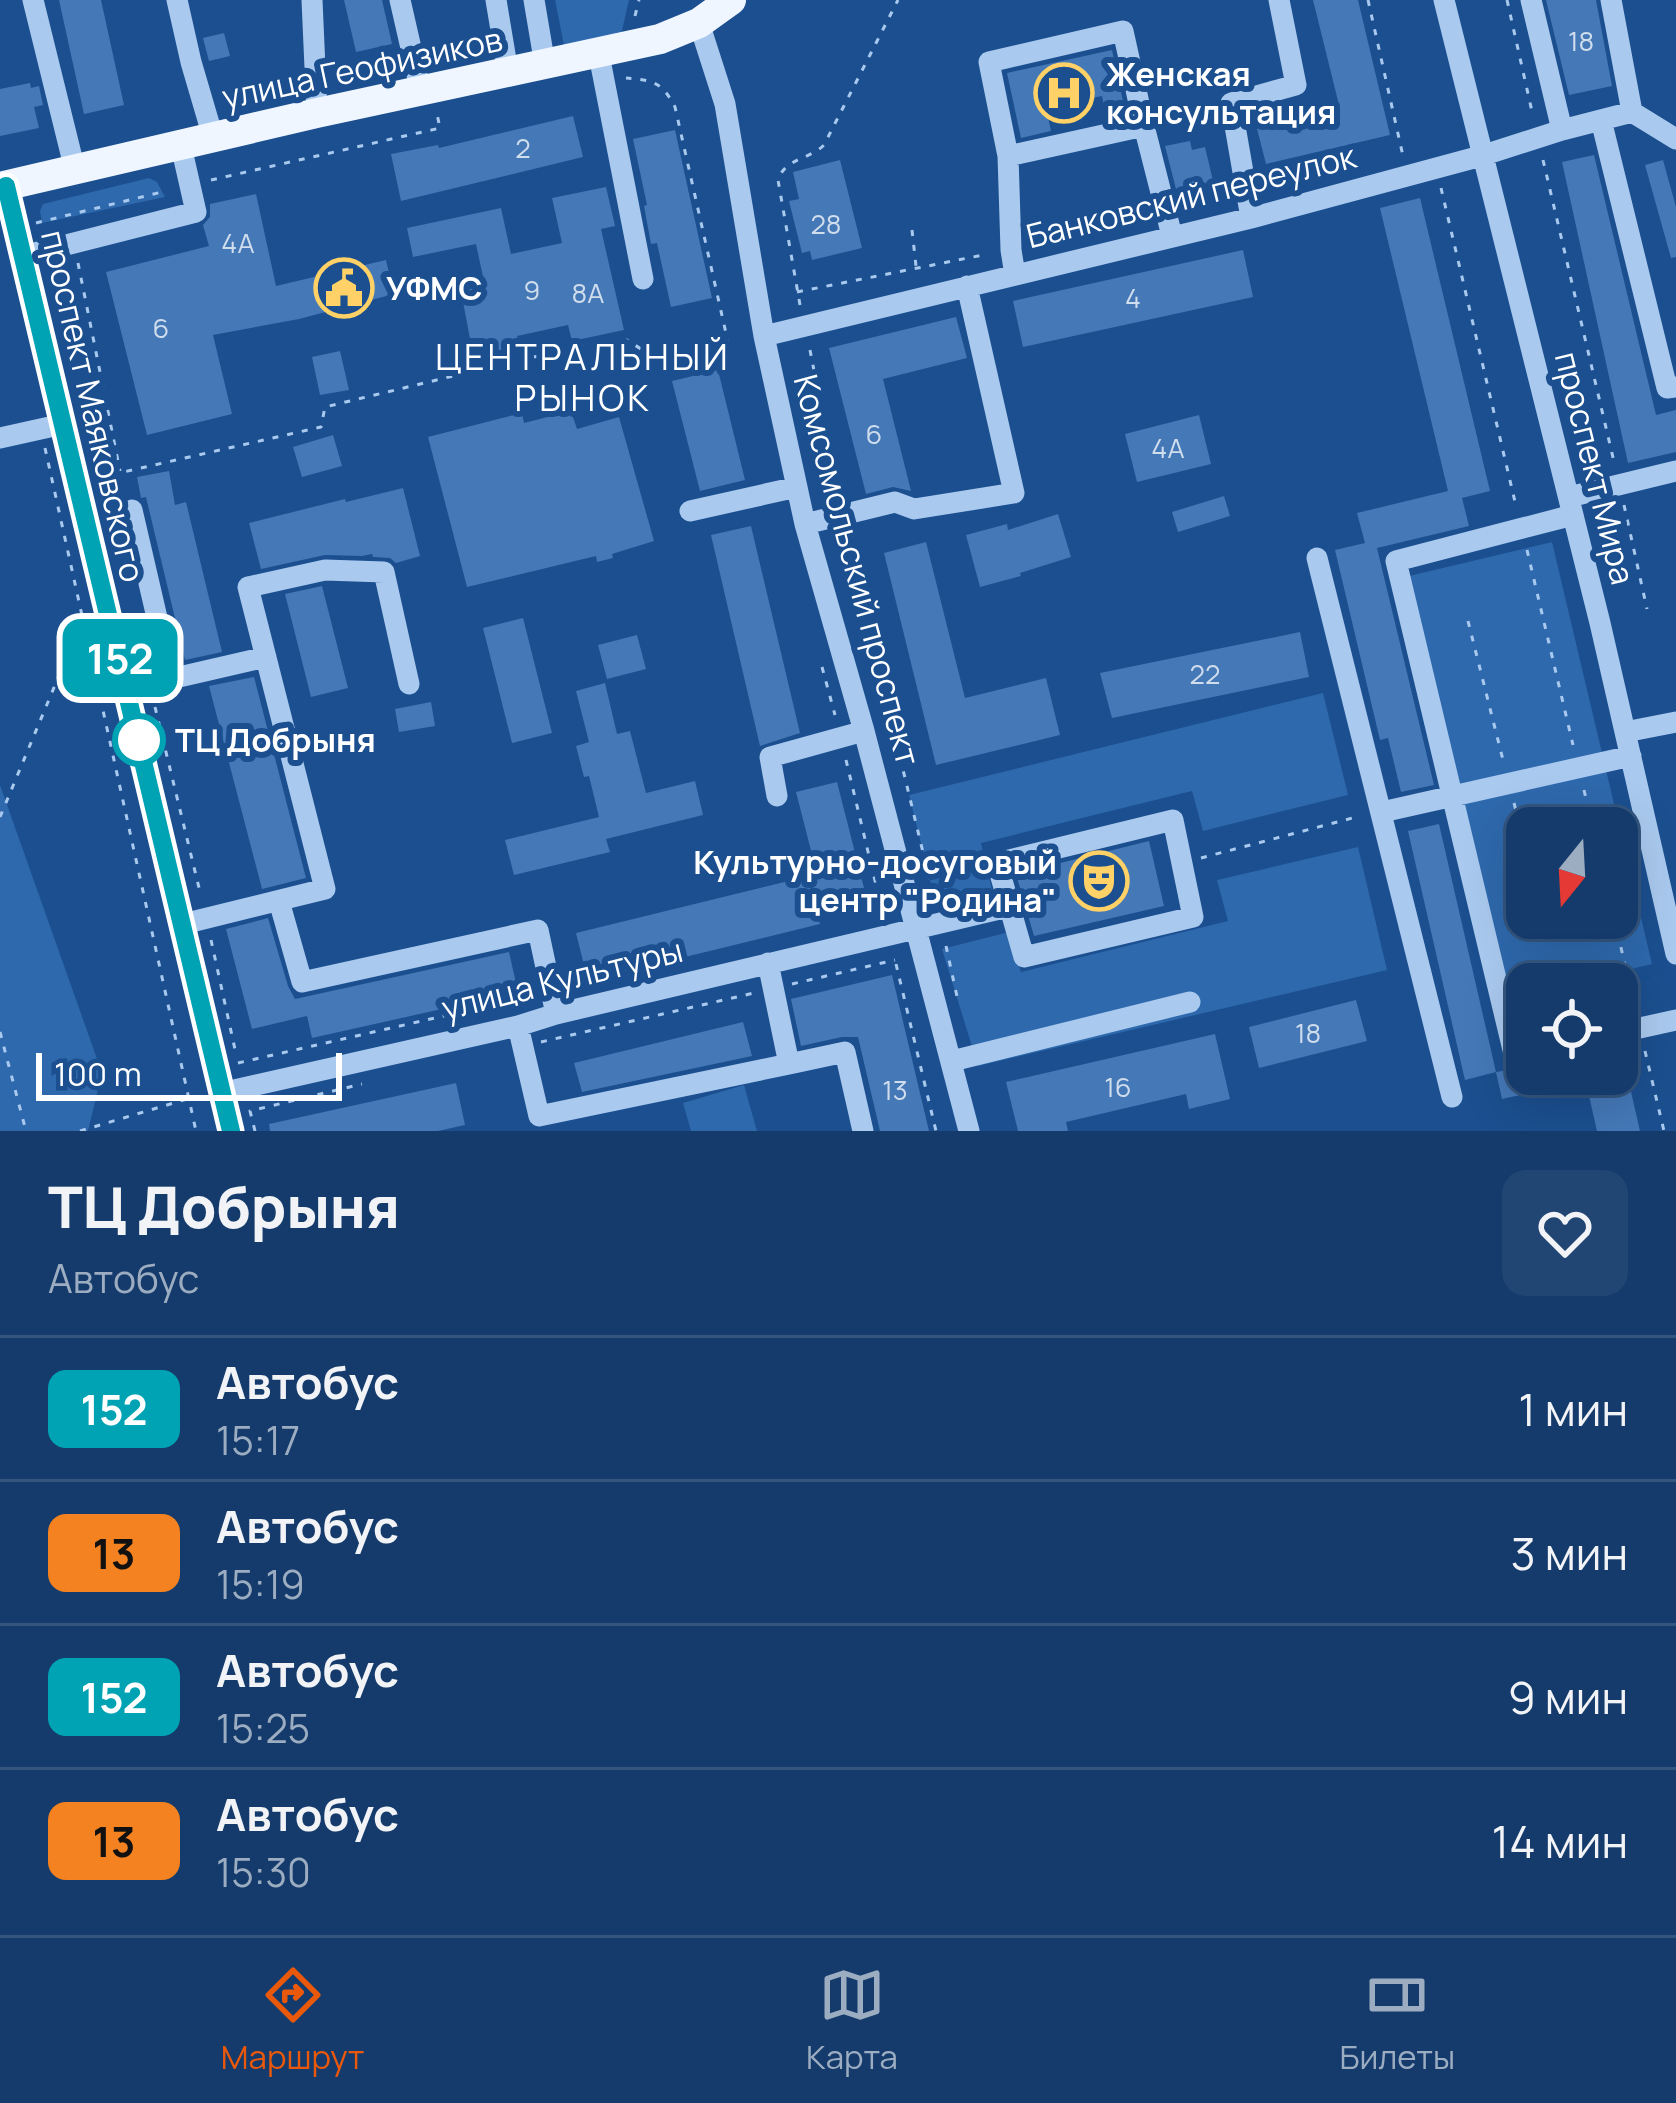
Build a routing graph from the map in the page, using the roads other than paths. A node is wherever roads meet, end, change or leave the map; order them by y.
1 (33, 0) edge
2 (177, 0) edge
3 (312, 0) edge
4 (400, 0) edge
5 (496, 0) edge
6 (534, 0) edge
7 (731, 0) edge
8 (1279, 0) edge
9 (1444, 0) edge
10 (1531, 0) edge
11 (1611, 0) edge
12 (700, 22) junction
13 (545, 65) junction
14 (602, 66) junction
15 (508, 72) junction
16 (428, 102) junction
17 (1632, 112) junction
18 (317, 113) junction
19 (1601, 120) junction
20 (1144, 126) junction
21 (1562, 130) junction
22 (213, 137) junction
23 (1676, 139) edge
24 (181, 146) junction
25 (1008, 156) junction
26 (1481, 156) junction
27 (75, 170) junction
28 (3, 187) edge
29 (1251, 218) junction
30 (1172, 236) junction
31 (23, 256) junction
32 (1015, 275) junction
33 (643, 279) dead end
34 (967, 286) junction
35 (764, 335) junction
36 (1676, 386) edge
37 (52, 426) junction
38 (0, 438) edge
39 (1676, 471) edge
40 (796, 487) junction
41 (1571, 506) junction
42 (690, 511) dead end
43 (123, 516) road end
44 (805, 524) junction
45 (1317, 558) dead end
46 (266, 657) junction
47 (149, 683) junction
48 (409, 684) dead end
49 (1676, 722) edge
50 (864, 731) junction
51 (1625, 732) junction
52 (1631, 756) junction
53 (777, 796) dead end
54 (1450, 798) junction
55 (1382, 812) junction
56 (279, 901) junction
57 (1671, 901) edge
58 (1008, 907) junction
59 (183, 924) junction
60 (917, 928) junction
61 (1676, 954) edge
62 (768, 963) junction
63 (1190, 1002) dead end
64 (556, 1014) junction
65 (1506, 1020) edge
66 (1676, 1020) edge
67 (1638, 1028) edge
68 (520, 1036) junction
69 (952, 1061) junction
70 (789, 1064) junction
71 (221, 1093) junction
72 (1452, 1097) dead end
73 (231, 1131) edge
74 (863, 1131) edge
75 (969, 1131) edge

1 - 27 street
2 - 22 street
3 - 18 street
4 - 16 street
5 - 15 street
6 - 13 street
7 - 12 main road, улица Геофизиков
8 - 29 street
9 - 26 street, проспект Мира
10 - 21 street
11 - 17 street
12 - 14 main road, улица Геофизиков
12 - 35 street, Комсомольский проспект
13 - 14 main road, улица Геофизиков
13 - 15 main road, улица Геофизиков
14 - 33 street
15 - 16 main road, улица Геофизиков
16 - 18 main road, улица Геофизиков
17 - 19 street, Банковский переулок
17 - 23 street
18 - 22 main road, улица Геофизиков
19 - 21 street, Банковский переулок
19 - 36 street
20 - 25 street
20 - 25 street
20 - 30 street
21 - 26 street, Банковский переулок
22 - 24 main road, улица Геофизиков
24 - 27 main road, улица Геофизиков
24 - 31 street
25 - 32 street
26 - 29 street, Банковский переулок
26 - 41 street, проспект Мира
27 - 28 main road, улица Геофизиков
28 - 31 street, проспект Маяковского
29 - 30 street, Банковский переулок
30 - 32 street, Банковский переулок
31 - 37 street, проспект Маяковского
32 - 34 street, Банковский переулок
34 - 35 street, Банковский переулок
34 - 44 street
35 - 40 street, Комсомольский проспект
37 - 38 street
37 - 47 street, проспект Маяковского
39 - 41 street
40 - 42 street
40 - 44 street, Комсомольский проспект
41 - 51 street, проспект Мира
41 - 54 street
43 - 47 street
44 - 50 street, Комсомольский проспект
45 - 55 street
46 - 47 street
46 - 48 street
46 - 56 street
47 - 59 street, проспект Маяковского
49 - 51 street
50 - 53 street
50 - 60 street, Комсомольский проспект
51 - 52 street, проспект Мира
52 - 54 street
52 - 57 street, проспект Мира
54 - 55 street
54 - 65 street
55 - 72 street
56 - 59 street
56 - 64 street
57 - 61 street, проспект Мира
58 - 58 street
58 - 60 street, улица Культуры
59 - 71 street, проспект Маяковского
60 - 62 street, улица Культуры
60 - 69 street, Комсомольский проспект
62 - 64 street, улица Культуры
62 - 70 street
63 - 69 street
64 - 68 street, улица Культуры
66 - 67 street
68 - 70 street
68 - 71 street, улица Культуры
69 - 75 street, Комсомольский проспект
70 - 74 street
71 - 73 street, проспект Маяковского

